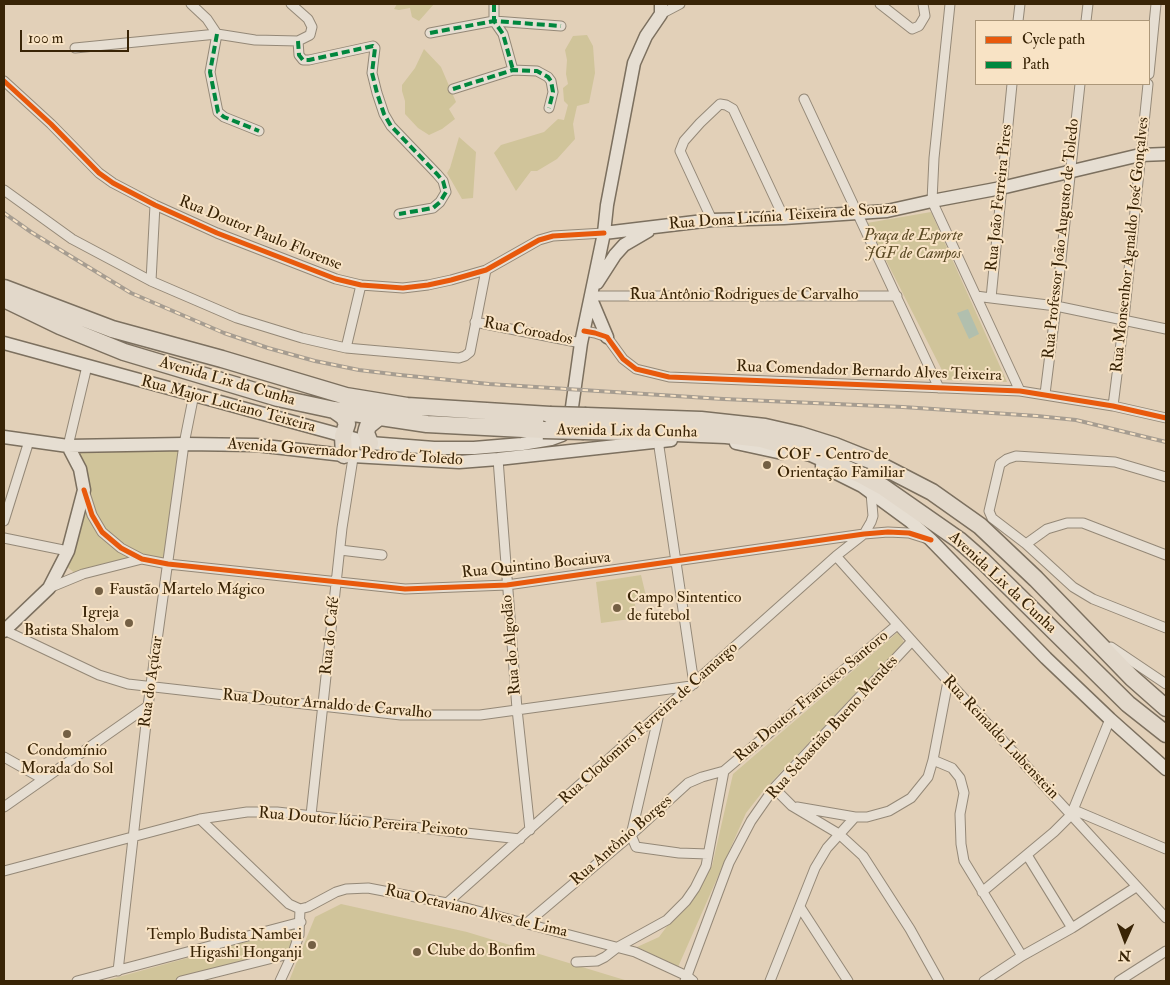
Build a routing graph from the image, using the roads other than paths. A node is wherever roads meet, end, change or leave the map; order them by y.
1 (192, 4) edge
2 (292, 4) edge
3 (494, 4) edge
4 (680, 4) edge
5 (880, 4) edge
6 (922, 4) edge
7 (950, 4) edge
8 (1020, 4) edge
9 (1088, 4) edge
10 (1156, 4) edge
11 (661, 9) edge
12 (1018, 20) edge
13 (1086, 20) edge
14 (494, 21) junction
15 (561, 26) dead end
16 (217, 34) junction
17 (430, 34) dead end
18 (298, 41) junction
19 (75, 48) dead end
20 (1150, 64) edge
21 (513, 70) junction
22 (4, 81) edge
23 (1012, 85) edge
24 (1080, 85) edge
25 (1148, 85) edge
26 (453, 89) dead end
27 (804, 99) dead end
28 (549, 108) dead end
29 (259, 131) dead end
30 (1165, 153) edge
31 (1140, 155) junction
32 (1070, 172) junction
33 (1001, 188) junction
34 (4, 190) edge
35 (932, 201) junction
36 (155, 205) junction
37 (607, 205) junction
38 (399, 214) dead end
39 (858, 214) junction
40 (784, 218) junction
41 (712, 220) junction
42 (663, 226) junction
43 (604, 233) junction
44 (486, 270) junction
45 (151, 281) junction
46 (361, 285) junction
47 (4, 288) edge
48 (591, 294) junction
49 (897, 296) junction
50 (976, 296) junction
51 (991, 298) junction
52 (4, 299) edge
53 (1056, 306) junction
54 (1124, 319) junction
55 (475, 322) junction
56 (1166, 329) edge
57 (583, 337) junction
58 (607, 337) junction
59 (4, 343) edge
60 (346, 348) junction
61 (86, 366) junction
62 (939, 388) junction
63 (1020, 391) junction
64 (194, 394) junction
65 (1045, 394) junction
66 (1113, 406) junction
67 (334, 410) junction
68 (379, 417) junction
69 (1166, 418) edge
70 (585, 424) junction
71 (734, 436) junction
72 (4, 437) edge
73 (356, 439) junction
74 (694, 439) junction
75 (658, 440) junction
76 (30, 441) junction
77 (184, 444) junction
78 (515, 445) junction
79 (68, 446) junction
80 (348, 456) junction
81 (498, 459) junction
82 (459, 462) junction
83 (813, 462) junction
84 (1166, 477) edge
85 (84, 490) junction
86 (871, 493) junction
87 (4, 521) edge
88 (864, 534) junction
89 (4, 538) edge
90 (931, 540) junction
91 (1026, 544) junction
92 (68, 550) junction
93 (340, 550) junction
94 (382, 555) dead end
95 (1166, 555) edge
96 (836, 556) junction
97 (142, 558) junction
98 (677, 562) junction
99 (168, 564) junction
100 (337, 581) junction
101 (507, 585) junction
102 (49, 588) junction
103 (1075, 619) junction
104 (897, 625) junction
105 (1166, 628) edge
106 (4, 630) edge
107 (912, 641) junction
108 (948, 681) junction
109 (1166, 684) edge
110 (693, 685) junction
111 (150, 687) junction
112 (148, 706) junction
113 (323, 708) junction
114 (1166, 708) edge
115 (517, 709) junction
116 (659, 714) junction
117 (1110, 719) junction
118 (1166, 734) edge
119 (4, 757) edge
120 (933, 760) junction
121 (1166, 768) edge
122 (724, 771) junction
123 (43, 779) junction
124 (774, 788) junction
125 (792, 806) junction
126 (4, 807) edge
127 (1072, 812) junction
128 (311, 816) junction
129 (855, 817) junction
130 (200, 819) junction
131 (530, 830) junction
132 (840, 834) junction
133 (631, 835) junction
134 (134, 836) junction
135 (520, 839) junction
136 (1166, 850) edge
137 (708, 854) junction
138 (1027, 855) junction
139 (4, 871) edge
140 (1136, 887) junction
141 (982, 892) junction
142 (447, 903) junction
143 (800, 907) junction
144 (300, 909) junction
145 (1166, 918) edge
146 (301, 922) junction
147 (527, 923) junction
148 (1072, 928) junction
149 (618, 947) junction
150 (1166, 951) edge
151 (293, 953) junction
152 (1022, 956) junction
153 (576, 962) dead end
154 (118, 971) junction
155 (688, 980) edge
156 (77, 981) edge
157 (181, 981) edge
158 (280, 981) edge
159 (770, 981) edge
160 (848, 981) edge
161 (940, 981) edge
162 (984, 981) edge
163 (1119, 981) edge

1 - 16 street
2 - 18 street
3 - 14 street
4 - 11 street
5 - 6 street
7 - 35 street
8 - 12 street
9 - 13 street
10 - 20 street
11 - 37 main road
14 - 15 street
14 - 17 street
14 - 21 street
16 - 18 street
16 - 19 street
16 - 29 street
18 - 38 street
21 - 26 street
21 - 28 street
22 - 36 street, Rua Doutor Paulo Florense
23 - 33 street, Rua João Ferreira Pires
24 - 32 street, Rua Professor João Augusto de Toledo
25 - 31 street, Rua Monsenhor Agnaldo José Gonçalves
27 - 39 street
30 - 31 main road, Rua Dona Licínia Teixeira de Souza
31 - 32 main road, Rua Dona Licínia Teixeira de Souza
31 - 54 street, Rua Monsenhor Agnaldo José Gonçalves
32 - 33 main road, Rua Dona Licínia Teixeira de Souza
32 - 53 street, Rua Professor João Augusto de Toledo
33 - 35 main road, Rua Dona Licínia Teixeira de Souza
33 - 51 street, Rua João Ferreira Pires
34 - 45 street
35 - 39 main road, Rua Dona Licínia Teixeira de Souza
35 - 50 street
36 - 45 street
36 - 46 street, Rua Doutor Paulo Florense
37 - 42 main road
37 - 43 main road
39 - 40 main road, Rua Dona Licínia Teixeira de Souza
39 - 49 street
40 - 41 main road, Rua Dona Licínia Teixeira de Souza
40 - 41 street
41 - 42 main road, Rua Dona Licínia Teixeira de Souza
42 - 43 main road, Rua Dona Licínia Teixeira de Souza
42 - 48 main road
43 - 44 street, Rua Doutor Paulo Florense
43 - 48 main road
44 - 46 street, Rua Doutor Paulo Florense
44 - 55 street
45 - 60 street
46 - 60 street
47 - 70 highway, Avenida Lix da Cunha, bridge
48 - 49 street, Rua Antônio Rodrigues de Carvalho
48 - 57 main road
48 - 58 main road
49 - 62 street
50 - 51 street
50 - 63 street
51 - 53 street
52 - 67 highway, Avenida Lix da Cunha
53 - 54 street
53 - 65 street, Rua Professor João Augusto de Toledo
54 - 56 street
54 - 66 street, Rua Monsenhor Agnaldo José Gonçalves
55 - 57 street, Rua Coroados
55 - 60 street
57 - 58 street
57 - 78 main road, Rua Major Luciano Teixeira
58 - 62 street, Rua Comendador Bernardo Alves Teixeira
59 - 61 main road, Rua Major Luciano Teixeira
61 - 64 main road, Rua Major Luciano Teixeira
61 - 79 street
62 - 63 street, Rua Comendador Bernardo Alves Teixeira
63 - 65 street, Rua Comendador Bernardo Alves Teixeira
64 - 73 main road, Rua Major Luciano Teixeira
64 - 77 street, Rua do Açúcar
65 - 66 street, Rua Comendador Bernardo Alves Teixeira
66 - 69 street, Rua Comendador Bernardo Alves Teixeira
67 - 68 highway, Avenida Lix da Cunha
67 - 73 highway
68 - 70 highway, Avenida Lix da Cunha, bridge
68 - 73 highway
70 - 71 highway, Avenida Lix da Cunha
70 - 103 highway, Avenida Lix da Cunha
71 - 74 highway
71 - 83 highway
71 - 118 highway, Avenida Lix da Cunha
72 - 76 main road, Avenida Governador Pedro de Toledo
73 - 78 main road, Rua Major Luciano Teixeira
73 - 80 highway
74 - 75 main road, Avenida Governador Pedro de Toledo
74 - 83 main road, Avenida Governador Pedro de Toledo
75 - 81 main road, Avenida Governador Pedro de Toledo
75 - 98 street
76 - 79 main road, Avenida Governador Pedro de Toledo
76 - 87 street
77 - 79 main road, Avenida Governador Pedro de Toledo
77 - 80 main road, Avenida Governador Pedro de Toledo
77 - 99 street, Rua do Açúcar
78 - 82 main road, Rua Major Luciano Teixeira
79 - 85 main road
80 - 82 main road, Avenida Governador Pedro de Toledo
80 - 93 street, Rua do Café
81 - 82 main road, Avenida Governador Pedro de Toledo
81 - 101 street, Rua do Algodão
83 - 86 main road, Avenida Governador Pedro de Toledo
84 - 91 street
85 - 92 main road
85 - 97 street
86 - 88 street
86 - 90 main road, Avenida Governador Pedro de Toledo
88 - 90 street, Rua Quintino Bocaiuva
88 - 96 street, Rua Clodomiro Ferreira de Camargo
88 - 98 street, Rua Quintino Bocaiuva
89 - 92 street
90 - 117 main road, Avenida Governador Pedro de Toledo
91 - 95 street
91 - 105 street
92 - 102 main road
93 - 94 street
93 - 100 street, Rua do Café
96 - 104 street, Rua Reinaldo Lubenstein
96 - 110 street, Rua Clodomiro Ferreira de Camargo
97 - 99 street, Rua Quintino Bocaiuva
97 - 102 street
98 - 101 street, Rua Quintino Bocaiuva
98 - 110 street
99 - 100 street, Rua Quintino Bocaiuva
99 - 111 street, Rua do Açúcar
100 - 101 street, Rua Quintino Bocaiuva
100 - 113 street, Rua do Café
101 - 115 street, Rua do Algodão
102 - 106 main road
103 - 109 street
103 - 114 highway, Avenida Lix da Cunha
104 - 107 street, Rua Reinaldo Lubenstein
104 - 122 street, Rua Doutor Francisco Santoro
106 - 111 street, Rua Doutor Arnaldo de Carvalho
107 - 108 street, Rua Reinaldo Lubenstein
107 - 124 street, Rua Sebastião Bueno Mendes
108 - 120 street
108 - 127 street, Rua Reinaldo Lubenstein
110 - 115 street, Rua Doutor Arnaldo de Carvalho
110 - 116 street, Rua Clodomiro Ferreira de Camargo
111 - 112 street, Rua do Açúcar
111 - 113 street, Rua Doutor Arnaldo de Carvalho
112 - 123 street
112 - 134 street, Rua do Açúcar
113 - 115 street, Rua Doutor Arnaldo de Carvalho
113 - 128 street, Rua do Café
115 - 131 street, Rua do Algodão
116 - 131 street, Rua Clodomiro Ferreira de Camargo
116 - 133 street
117 - 121 main road, Avenida Governador Pedro de Toledo
117 - 127 street
119 - 123 street
120 - 129 street
120 - 141 street
122 - 133 street, Rua Antônio Borges
122 - 137 street, Rua Doutor Francisco Santoro
123 - 126 street
124 - 125 street
124 - 155 street, Rua Sebastião Bueno Mendes
125 - 129 street
125 - 132 street
127 - 136 street
127 - 138 street
127 - 140 street, Rua Reinaldo Lubenstein
128 - 130 street, Rua Doutor lúcio Pereira Peixoto
128 - 135 street, Rua Doutor lúcio Pereira Peixoto
129 - 132 street
130 - 134 street, Rua Doutor lúcio Pereira Peixoto
130 - 144 street
131 - 135 street, Rua Clodomiro Ferreira de Camargo
132 - 143 street
132 - 161 street
133 - 137 street
133 - 147 street, Rua Antônio Borges
134 - 139 street, Rua Doutor lúcio Pereira Peixoto
134 - 154 street, Rua do Açúcar
135 - 142 street, Rua Clodomiro Ferreira de Camargo
137 - 149 street, Rua Doutor Francisco Santoro
138 - 141 street
138 - 148 street
140 - 145 street, Rua Reinaldo Lubenstein
140 - 148 street
141 - 152 street
142 - 144 street, Rua Octaviano Alves de Lima
142 - 147 street, Rua Octaviano Alves de Lima
143 - 159 street
143 - 160 street
144 - 146 street
146 - 151 street
146 - 154 street
147 - 149 street, Rua Octaviano Alves de Lima
148 - 152 street
149 - 153 street, Rua Doutor Francisco Santoro
149 - 155 street, Rua Octaviano Alves de Lima
150 - 163 street
151 - 157 street
151 - 158 street
152 - 162 street
154 - 156 street

